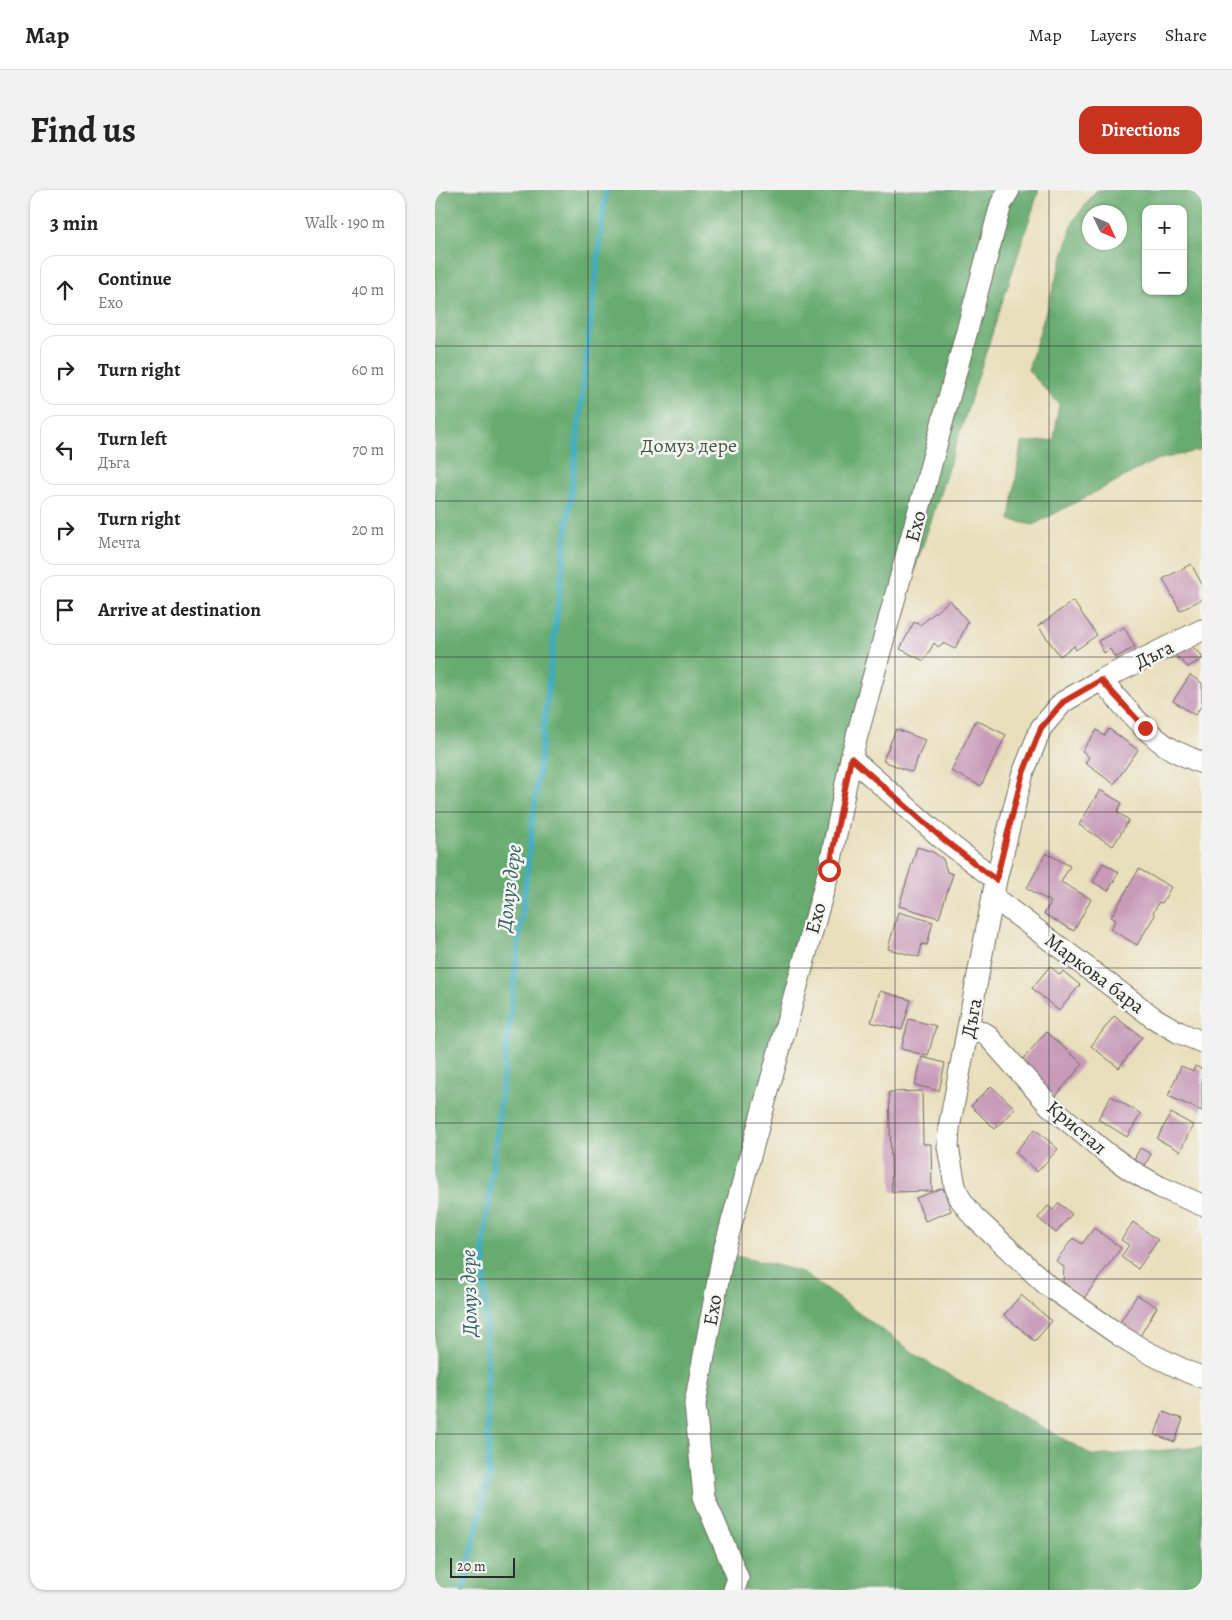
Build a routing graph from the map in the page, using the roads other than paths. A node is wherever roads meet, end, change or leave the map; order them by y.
1 (1009, 190) edge
2 (1202, 630) edge
3 (1101, 680) junction
4 (851, 758) junction
5 (1202, 763) edge
6 (994, 888) junction
7 (969, 1027) junction
8 (1202, 1042) edge
9 (1202, 1205) edge
10 (1202, 1377) edge
11 (734, 1590) edge

1 - 4 street, Ехо
2 - 3 street, Дъга
3 - 5 street
3 - 6 street, Дъга
4 - 6 street, Маркова бара
4 - 11 street, Ехо
6 - 7 street, Дъга
6 - 8 street, Маркова бара
7 - 9 street, Кристал
7 - 10 street, Дъга

